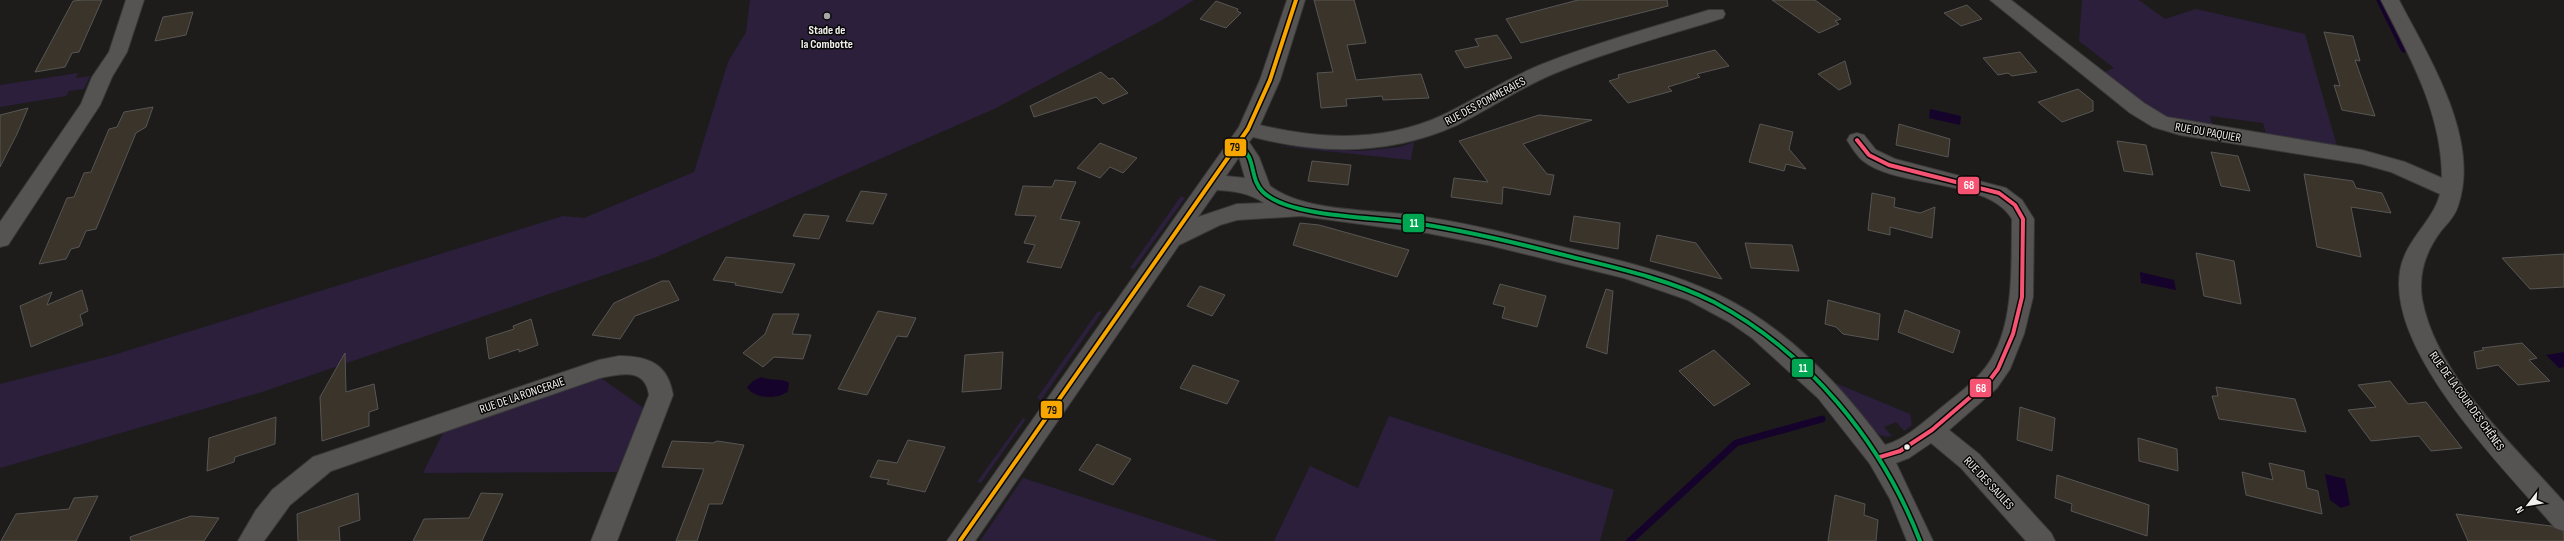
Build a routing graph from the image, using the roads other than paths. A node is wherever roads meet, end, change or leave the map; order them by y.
1 (135, 0) edge
2 (1296, 0) edge
3 (1999, 0) edge
4 (2390, 0) edge
5 (1716, 14) dead end
6 (1244, 136) junction
7 (1857, 140) dead end
8 (1209, 186) junction
9 (2452, 190) junction
10 (1264, 192) junction
11 (1302, 209) junction
12 (1236, 212) junction
13 (0, 239) edge
14 (1170, 241) junction
15 (1932, 430) junction
16 (1880, 458) junction
17 (2564, 520) edge
18 (251, 541) edge
19 (604, 541) edge
20 (960, 541) edge
21 (1920, 541) edge
22 (2042, 541) edge

1 - 13 street
2 - 6 street
3 - 9 street, RUE DU PAQUIER
4 - 9 street, RUE DE LA COUR DES CHÊNES
5 - 6 street, RUE DES POMMERAIES
6 - 8 street
6 - 10 street
7 - 15 street
8 - 10 street
8 - 12 street
8 - 14 street
9 - 17 street, RUE DE LA COUR DES CHÊNES
10 - 11 street
11 - 12 street
11 - 16 street
12 - 14 street
14 - 20 street
15 - 16 street
15 - 22 street, RUE DES SAULES
16 - 21 street
18 - 19 street, RUE DE LA RONCERAIE

